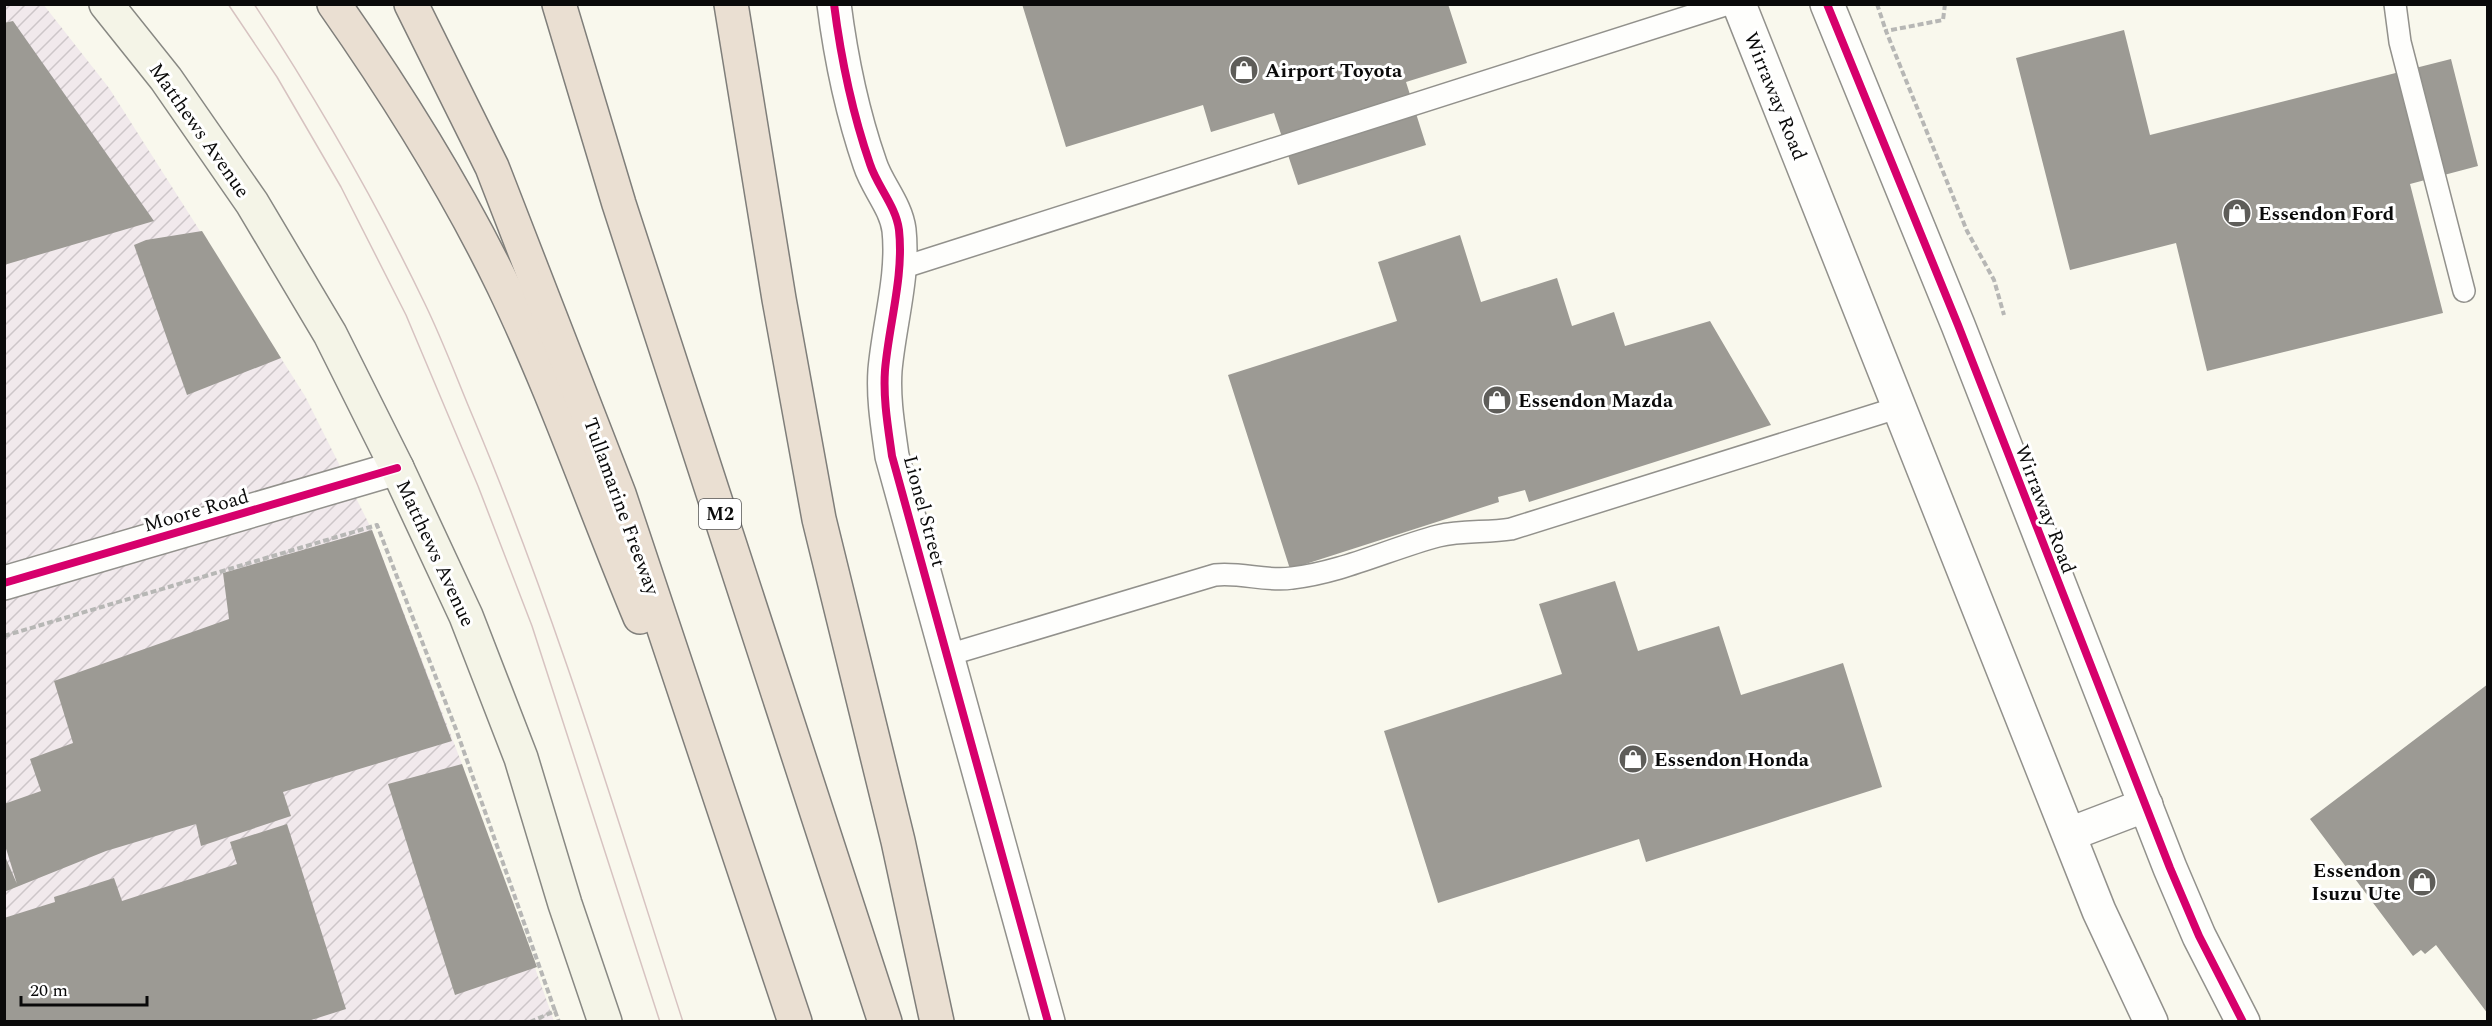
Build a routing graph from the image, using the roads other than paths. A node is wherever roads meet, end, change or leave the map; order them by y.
1 (106, 4) edge
2 (334, 4) edge
3 (411, 4) edge
4 (559, 4) edge
5 (731, 4) edge
6 (834, 4) edge
7 (1728, 4) edge
8 (1740, 4) edge
9 (1827, 4) edge
10 (2395, 4) edge
11 (898, 269) junction
12 (2464, 291) dead end
13 (1900, 407) junction
14 (397, 468) junction
15 (4, 583) edge
16 (948, 654) junction
17 (2146, 805) junction
18 (2070, 834) junction
19 (761, 913) junction
20 (605, 1022) edge
21 (795, 1022) edge
22 (885, 1022) edge
23 (937, 1022) edge
24 (1048, 1022) edge
25 (2151, 1022) edge
26 (2243, 1022) edge

1 - 14 main road, Matthews Avenue
2 - 19 highway
3 - 19 highway, Tullamarine Freeway
4 - 22 highway, M2
5 - 23 highway
6 - 11 street, Lionel Street
7 - 11 lane
8 - 13 street, Wirraway Road
9 - 17 street, Wirraway Road
10 - 12 lane
11 - 16 street, Lionel Street
13 - 16 lane
13 - 18 street, Wirraway Road
14 - 15 street, Moore Road
14 - 20 main road, Matthews Avenue
16 - 24 street, Lionel Street
17 - 18 street
17 - 26 street, Wirraway Road
18 - 25 street, Wirraway Road
19 - 21 highway, Tullamarine Freeway

